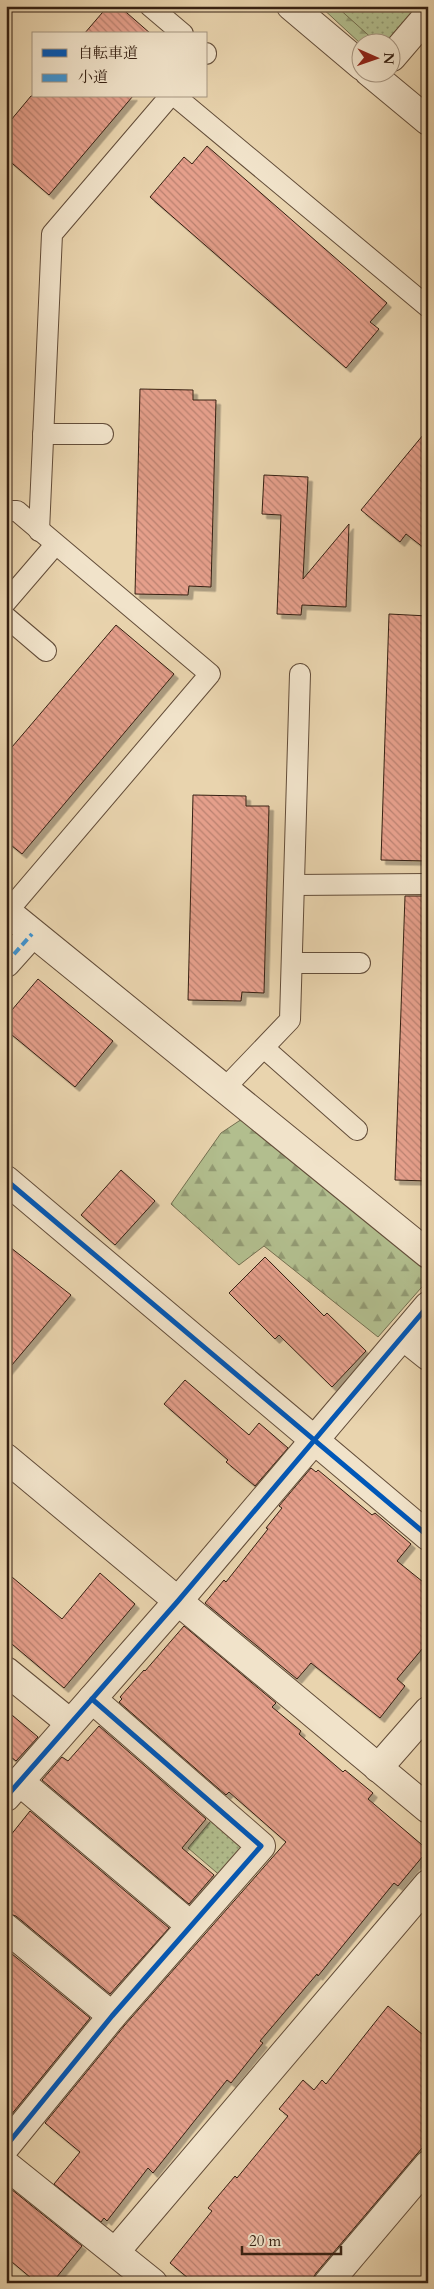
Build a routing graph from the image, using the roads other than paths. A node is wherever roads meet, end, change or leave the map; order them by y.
1 (150, 6) edge
2 (291, 6) edge
3 (428, 15) edge
4 (181, 32) edge
5 (402, 41) edge
6 (352, 52) edge
7 (388, 82) edge
8 (168, 98) edge
9 (177, 98) edge
10 (428, 121) edge
11 (428, 307) edge
12 (43, 434) junction
13 (103, 434) dead end
14 (6, 512) edge
15 (38, 530) junction
16 (55, 544) junction
17 (6, 602) edge
18 (6, 617) edge
19 (46, 651) dead end
20 (300, 674) dead end
21 (428, 884) edge
22 (294, 885) junction
23 (6, 912) edge
24 (32, 934) junction
25 (292, 963) junction
26 (360, 963) dead end
27 (6, 964) edge
28 (264, 1048) junction
29 (224, 1089) junction
30 (357, 1130) dead end
31 (6, 1180) edge
32 (428, 1254) edge
33 (428, 1306) edge
34 (403, 1336) junction
35 (428, 1356) edge
36 (316, 1440) junction
37 (6, 1458) edge
38 (428, 1536) edge
39 (178, 1600) junction
40 (6, 1671) edge
41 (92, 1699) junction
42 (428, 1711) edge
43 (70, 1723) junction
44 (378, 1768) junction
45 (13, 1789) edge
46 (428, 1809) edge
47 (428, 1884) edge
48 (190, 1925) junction
49 (6, 1928) edge
50 (112, 2016) junction
51 (6, 2146) edge
52 (6, 2165) edge
53 (428, 2165) edge
54 (116, 2251) junction
55 (152, 2283) edge
56 (328, 2283) edge

1 - 4 lane
2 - 6 street
3 - 5 street
7 - 10 street
8 - 12 lane
9 - 11 lane
12 - 13 lane
12 - 15 lane
14 - 15 lane
15 - 16 lane
16 - 17 lane
16 - 23 lane
18 - 19 lane
20 - 22 lane
21 - 22 lane
22 - 25 lane
23 - 24 street
24 - 27 street
24 - 29 street
25 - 26 lane
25 - 28 lane
28 - 29 lane
28 - 30 lane
29 - 32 street
31 - 36 street
33 - 34 street
34 - 35 street
34 - 36 street
36 - 38 street
36 - 39 street
37 - 39 street
39 - 41 street
39 - 44 street
40 - 43 street
41 - 43 street
41 - 48 street
42 - 44 street
43 - 45 street
44 - 46 street
45 - 48 street
47 - 54 street
48 - 50 street
49 - 50 street
50 - 51 street
52 - 54 street
53 - 56 street
54 - 55 street

